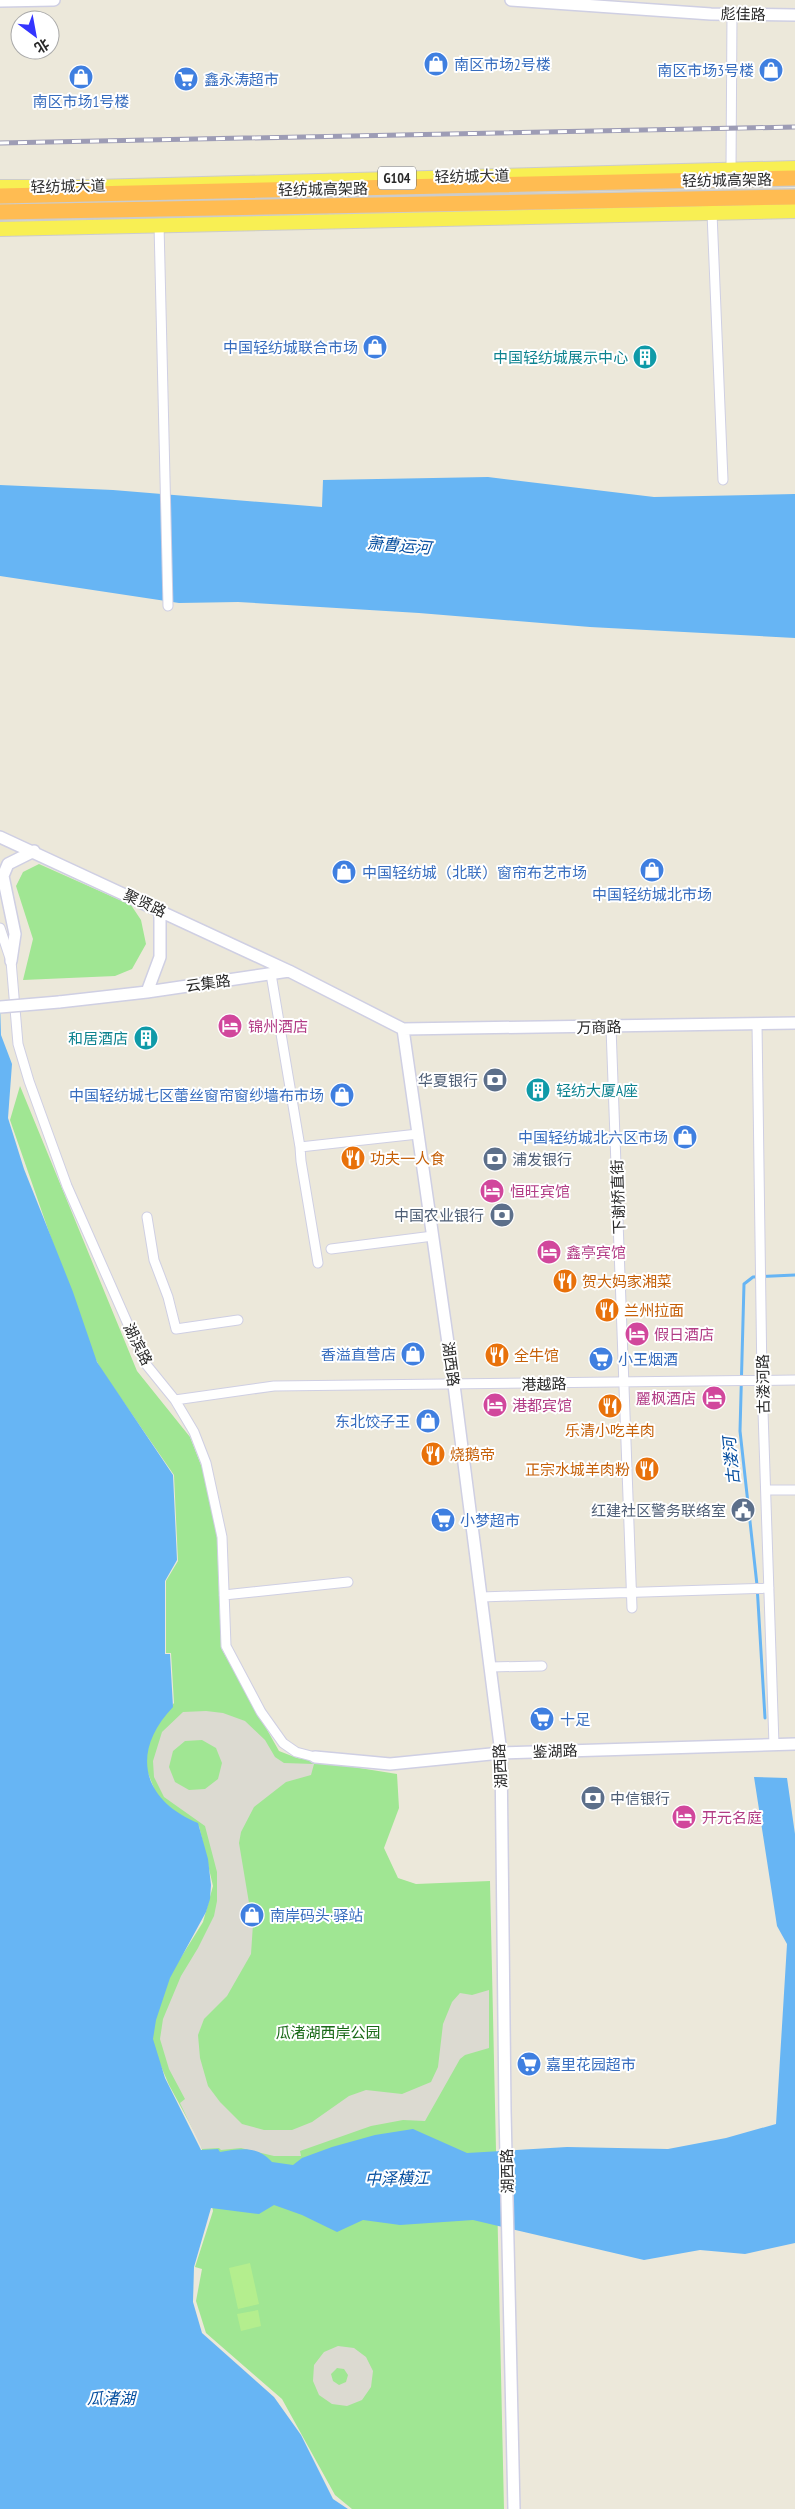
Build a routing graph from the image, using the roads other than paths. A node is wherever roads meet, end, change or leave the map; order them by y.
1 (54, 0) edge
2 (511, 0) edge
3 (0, 1) edge
4 (732, 14) junction
5 (795, 15) edge
6 (795, 168) edge
7 (732, 169) junction
8 (795, 178) edge
9 (0, 187) edge
10 (0, 196) edge
11 (795, 196) edge
12 (795, 211) edge
13 (0, 212) edge
14 (712, 213) junction
15 (159, 224) junction
16 (0, 229) edge
17 (723, 480) dead end
18 (168, 606) dead end
19 (0, 837) edge
20 (34, 851) junction
21 (160, 910) junction
22 (0, 928) edge
23 (11, 961) junction
24 (289, 971) junction
25 (271, 974) junction
26 (146, 992) junction
27 (0, 1007) edge
28 (757, 1024) junction
29 (795, 1024) edge
30 (611, 1027) junction
31 (403, 1029) junction
32 (418, 1134) junction
33 (300, 1146) junction
34 (146, 1217) dead end
35 (433, 1236) junction
36 (331, 1249) dead end
37 (318, 1263) dead end
38 (238, 1320) dead end
39 (795, 1380) edge
40 (762, 1381) junction
41 (625, 1383) junction
42 (454, 1385) junction
43 (175, 1400) junction
44 (766, 1490) junction
45 (795, 1490) edge
46 (348, 1582) dead end
47 (761, 1588) junction
48 (632, 1592) junction
49 (224, 1595) junction
50 (481, 1597) junction
51 (632, 1608) dead end
52 (542, 1666) dead end
53 (490, 1667) junction
54 (795, 1744) edge
55 (774, 1745) junction
56 (501, 1753) junction
57 (315, 1757) joint
58 (514, 2509) edge

1 - 3 street
2 - 4 street, 彪佳路
4 - 5 street, 彪佳路
4 - 7 street
6 - 7 main road, 轻纺城大道 / G104
7 - 9 main road, 轻纺城大道 / G104
8 - 10 highway, 轻纺城高架路
11 - 13 highway, 轻纺城高架路
12 - 14 main road
14 - 15 main road
14 - 17 street
15 - 16 main road
15 - 18 street
19 - 20 street, 聚贤路
20 - 21 street, 聚贤路
20 - 23 street
21 - 24 street, 聚贤路
21 - 26 street
22 - 23 street, 湖滨路
23 - 43 street, 湖滨路
24 - 25 street, 云集路
24 - 31 street
25 - 26 street, 云集路
25 - 33 street
26 - 27 street, 云集路, bridge
28 - 29 street, 万商路
28 - 30 street, 万商路
28 - 40 street, 古溇河路
30 - 31 street, 万商路
30 - 41 street, 下谢桥直街
31 - 32 street, 湖西路
32 - 33 street
32 - 35 street, 湖西路
33 - 37 street
34 - 38 street
35 - 36 street
35 - 42 street, 湖西路
39 - 40 street, 港越路
40 - 41 street, 港越路
40 - 44 street, 古溇河路
41 - 42 street, 港越路
41 - 48 street, 下谢桥直街
42 - 43 street, 港越路
42 - 50 street, 湖西路
43 - 49 street, 湖滨路
44 - 45 street
44 - 47 street, 古溇河路
46 - 49 street
47 - 48 street
47 - 55 street, 古溇河路
48 - 50 street
48 - 51 street, 下谢桥直街
49 - 57 street, 湖滨路
50 - 53 street, 湖西路
52 - 53 street
53 - 56 street, 湖西路
54 - 55 street, 鉴湖路
55 - 56 street, 鉴湖路
56 - 57 street, 鉴湖路
56 - 58 street, 湖西路

